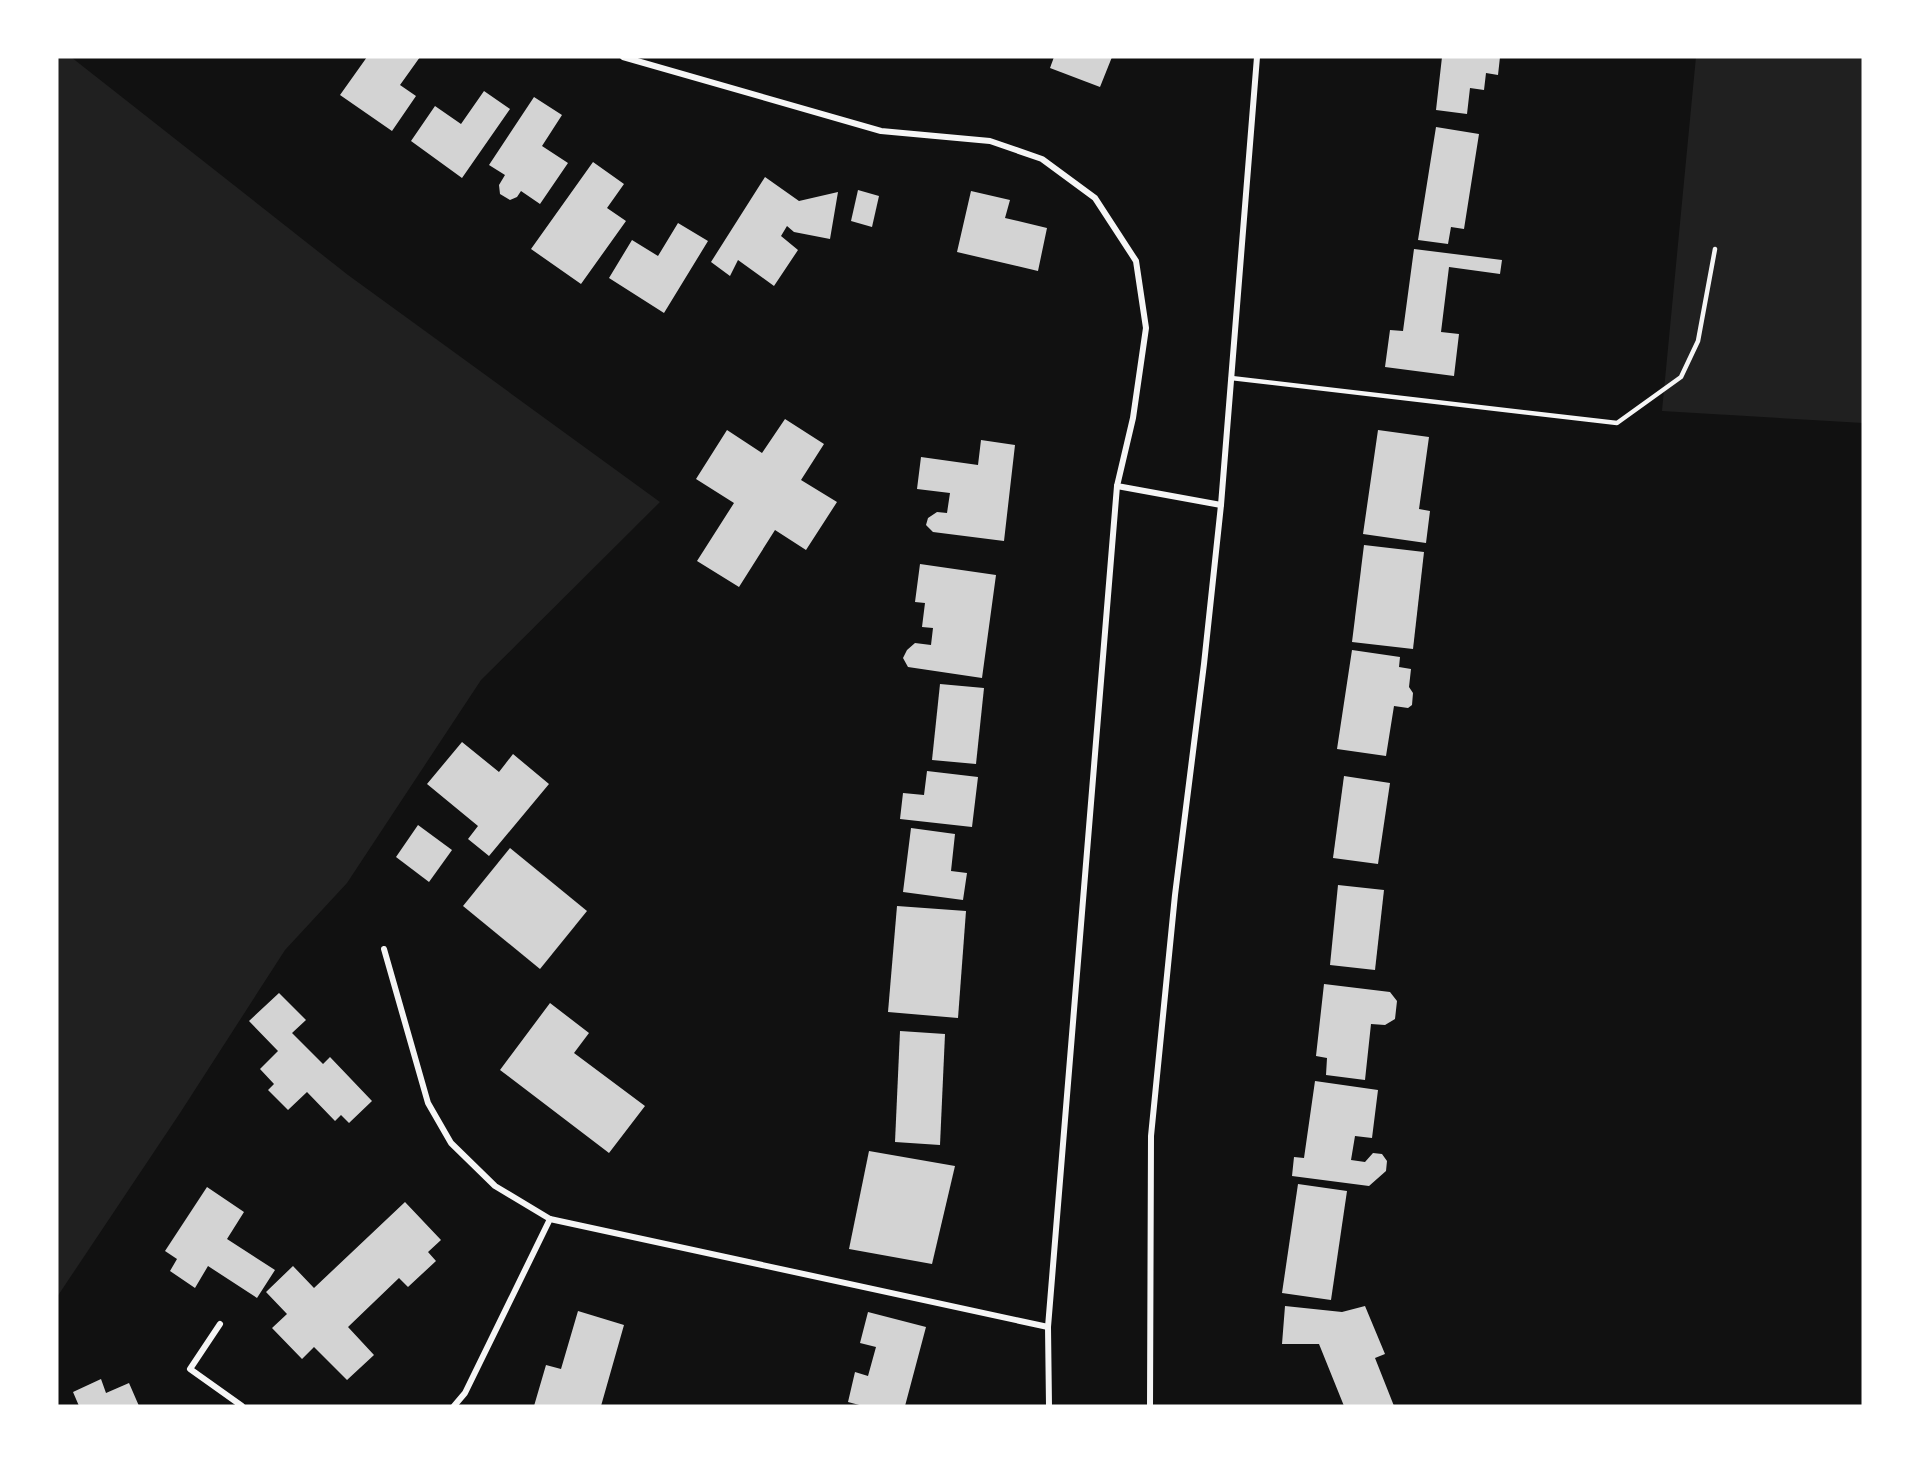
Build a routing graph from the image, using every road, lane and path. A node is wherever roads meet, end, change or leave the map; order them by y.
1 (623, 57) edge
2 (1257, 57) edge
3 (1715, 249) dead end
4 (1231, 378) junction
5 (1117, 486) junction
6 (1221, 505) junction
7 (384, 949) dead end
8 (550, 1219) junction
9 (220, 1324) dead end
10 (1048, 1327) junction
11 (243, 1406) edge
12 (454, 1406) edge
13 (1048, 1406) edge
14 (1150, 1406) edge

1 - 5 street
2 - 4 street
3 - 4 lane
4 - 6 street
5 - 6 street
5 - 10 street
6 - 14 street
7 - 8 street
8 - 10 street
8 - 12 street
9 - 11 street
10 - 13 street

